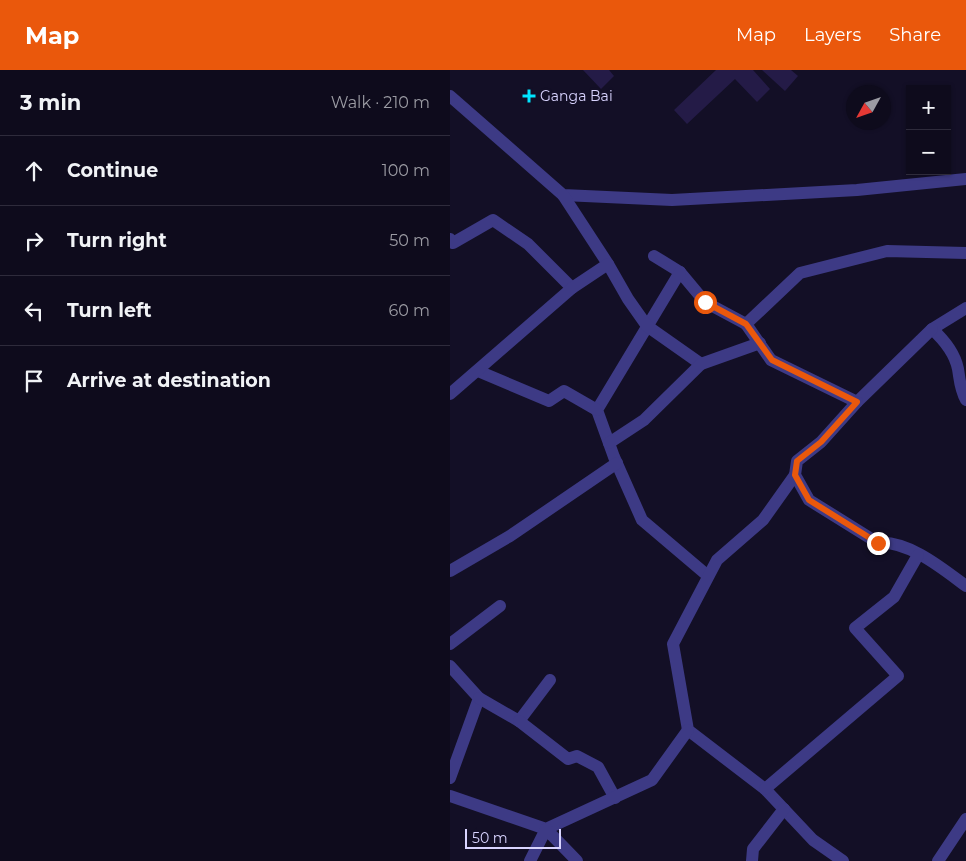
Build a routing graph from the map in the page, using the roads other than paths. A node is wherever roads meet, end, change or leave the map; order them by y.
1 (450, 96) edge
2 (966, 180) edge
3 (563, 195) junction
4 (451, 243) edge
5 (966, 253) edge
6 (654, 256) dead end
7 (608, 264) junction
8 (680, 272) junction
9 (572, 288) junction
10 (966, 308) edge
11 (746, 324) junction
12 (647, 326) junction
13 (932, 329) junction
14 (760, 344) junction
15 (702, 364) junction
16 (478, 372) junction
17 (450, 394) edge
18 (966, 400) edge
19 (857, 402) junction
20 (597, 410) junction
21 (609, 443) junction
22 (617, 463) junction
23 (795, 475) junction
24 (918, 555) junction
25 (450, 571) edge
26 (708, 576) junction
27 (966, 586) edge
28 (500, 606) dead end
29 (450, 644) edge
30 (450, 666) edge
31 (550, 680) dead end
32 (478, 698) junction
33 (519, 721) junction
34 (688, 730) junction
35 (450, 778) edge
36 (765, 789) junction
37 (450, 796) edge
38 (615, 798) junction
39 (784, 809) junction
40 (966, 819) edge
41 (546, 829) junction
42 (530, 861) edge
43 (577, 861) edge
44 (752, 861) edge
45 (843, 861) edge
46 (938, 861) edge

1 - 3 street
2 - 3 street
3 - 7 street
4 - 9 street
5 - 11 street
6 - 8 street
7 - 9 street
7 - 12 street
8 - 11 street
8 - 12 street
9 - 16 street
10 - 13 street
11 - 14 street
12 - 15 street
12 - 20 street
13 - 18 street
13 - 19 street
14 - 15 street
14 - 19 street
15 - 21 street
16 - 17 street
16 - 20 street
19 - 23 street
20 - 21 street
21 - 22 street
22 - 25 street
22 - 26 street
23 - 24 street
23 - 26 street
24 - 27 street
24 - 36 street
26 - 34 street
28 - 29 street
30 - 32 street
31 - 33 street
32 - 33 street
32 - 35 street
33 - 38 street
34 - 36 street
34 - 38 street
36 - 39 street
37 - 41 street
38 - 41 street
39 - 44 street
39 - 45 street
40 - 46 street
41 - 42 street
41 - 43 street

